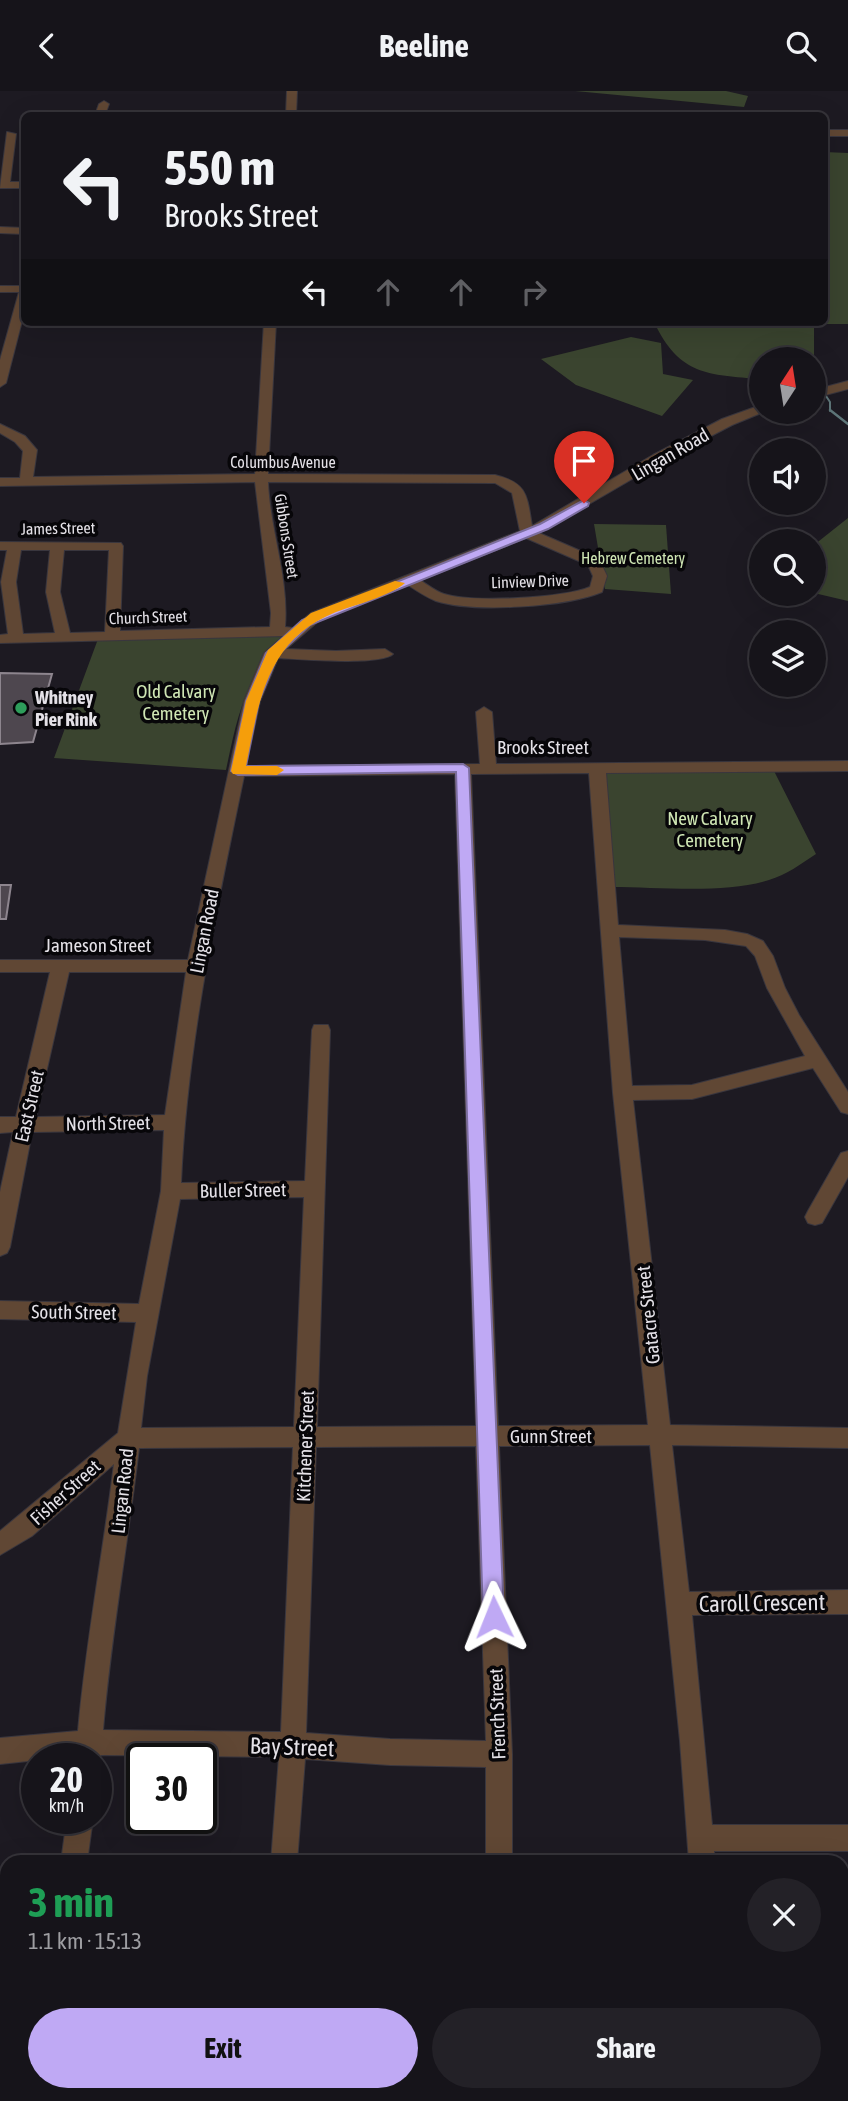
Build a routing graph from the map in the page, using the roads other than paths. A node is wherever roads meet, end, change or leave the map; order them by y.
1 (292, 91) edge
2 (104, 104) dead end
3 (101, 112) edge
4 (291, 112) edge
5 (828, 133) edge
6 (848, 133) edge
7 (6, 135) edge
8 (2, 185) edge
9 (21, 185) edge
10 (0, 230) edge
11 (21, 231) edge
12 (0, 289) edge
13 (21, 291) edge
14 (21, 302) edge
15 (271, 326) edge
16 (0, 383) edge
17 (848, 385) edge
18 (826, 391) edge
19 (749, 414) edge
20 (0, 428) edge
21 (262, 478) junction
22 (0, 482) edge
23 (26, 482) junction
24 (527, 533) junction
25 (58, 545) junction
26 (8, 546) edge
27 (409, 579) junction
28 (277, 630) junction
29 (296, 631) junction
30 (112, 635) junction
31 (16, 638) junction
32 (64, 638) junction
33 (0, 639) edge
34 (272, 653) junction
35 (385, 654) dead end
36 (484, 712) dead end
37 (848, 766) edge
38 (488, 767) junction
39 (463, 768) junction
40 (597, 768) junction
41 (238, 771) junction
42 (609, 930) junction
43 (0, 966) edge
44 (61, 966) junction
45 (196, 966) junction
46 (321, 1030) dead end
47 (817, 1060) junction
48 (623, 1093) junction
49 (848, 1107) edge
50 (174, 1122) junction
51 (0, 1125) edge
52 (24, 1125) junction
53 (848, 1159) edge
54 (315, 1189) junction
55 (171, 1191) junction
56 (815, 1217) dead end
57 (0, 1247) edge
58 (0, 1311) edge
59 (148, 1313) junction
60 (661, 1435) junction
61 (305, 1436) junction
62 (487, 1436) junction
63 (128, 1438) junction
64 (848, 1438) edge
65 (0, 1544) edge
66 (848, 1601) edge
67 (677, 1604) junction
68 (90, 1743) edge
69 (293, 1745) junction
70 (112, 1750) edge
71 (0, 1751) edge
72 (21, 1751) edge
73 (499, 1754) junction
74 (78, 1834) edge
75 (848, 1838) edge
76 (701, 1850) edge
77 (76, 1855) edge
78 (285, 1855) edge
79 (499, 1855) edge

1 - 4 street
2 - 3 street
5 - 6 street
7 - 8 street
8 - 9 street
10 - 11 street
12 - 13 street
14 - 16 street
15 - 21 street, Gibbons Street
17 - 18 street
19 - 24 street, Lingan Road
20 - 23 street
21 - 23 street, Columbus Avenue
21 - 24 street, Columbus Avenue
21 - 28 street, Gibbons Street
22 - 23 street, Columbus Avenue
24 - 27 street, Lingan Road
24 - 27 street, Linview Drive
25 - 26 street, James Street
25 - 30 street, James Street
25 - 32 street
26 - 31 street
27 - 29 street, Lingan Road
28 - 29 street, Church Street
28 - 30 street, Church Street
29 - 34 street, Lingan Road
30 - 32 street, Church Street
31 - 32 street, Church Street
31 - 33 street, Church Street
34 - 35 street
34 - 41 street, Lingan Road
36 - 38 street
37 - 40 street, Brooks Street
38 - 39 street, Brooks Street
38 - 40 street, Brooks Street
39 - 41 street, Brooks Street
39 - 62 street, French Street
40 - 42 street, Gatacre Street
41 - 45 street, Lingan Road
42 - 47 street
42 - 48 street, Gatacre Street
43 - 44 street, Jameson Street
44 - 45 street, Jameson Street
44 - 52 street, East Street
45 - 50 street, Lingan Road
46 - 54 street, Kitchener Street
47 - 48 street
47 - 49 street
48 - 60 street, Gatacre Street
50 - 52 street, North Street
50 - 55 street, Lingan Road
51 - 52 street, North Street
52 - 57 street, East Street
53 - 56 street
54 - 55 street, Buller Street
54 - 61 street, Kitchener Street
55 - 59 street, Lingan Road
58 - 59 street, South Street
59 - 63 street, Lingan Road
60 - 62 street, Gunn Street
60 - 64 street, Gunn Street
60 - 67 street, Gatacre Street
61 - 62 street, Gunn Street
61 - 63 street, Gunn Street
61 - 69 street, Kitchener Street
62 - 73 street, French Street
63 - 65 street, Fisher Street
63 - 68 street, Lingan Road
66 - 67 street, Caroll Crescent
67 - 76 street, Gatacre Street
69 - 70 street, Bay Street
69 - 73 street, Bay Street
69 - 78 street, Kitchener Street
71 - 72 street, Bay Street
73 - 79 street, French Street
74 - 77 street
75 - 76 street

